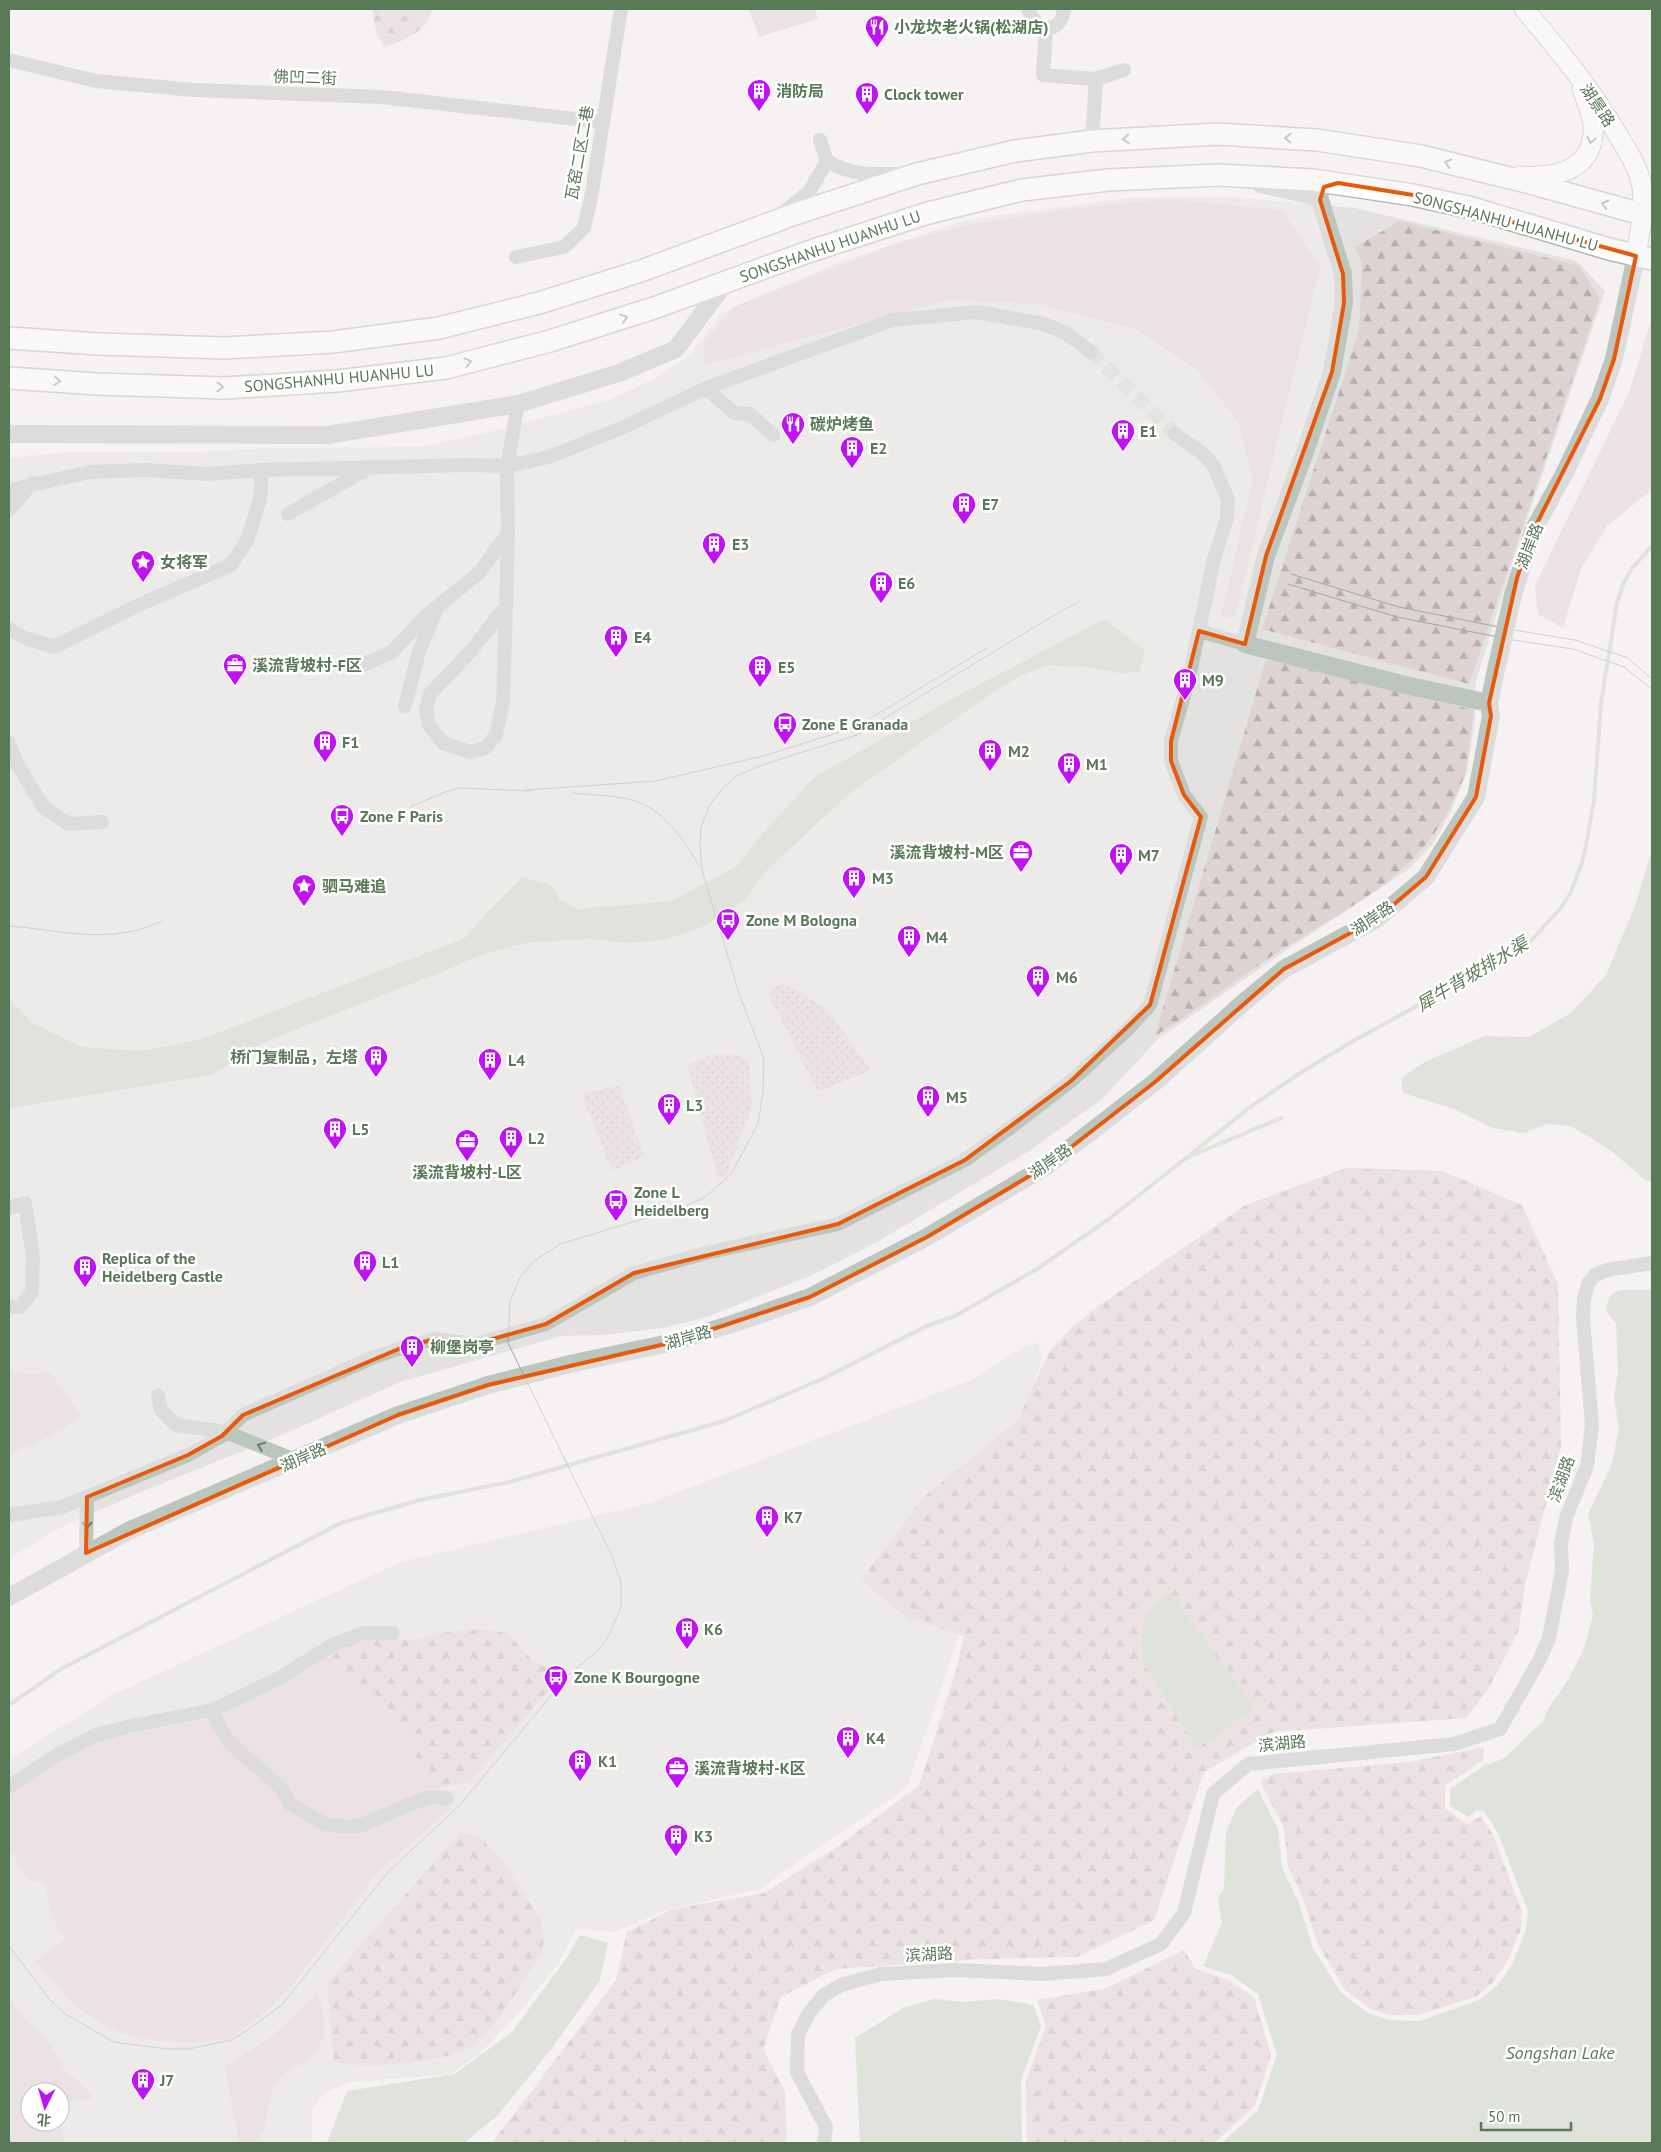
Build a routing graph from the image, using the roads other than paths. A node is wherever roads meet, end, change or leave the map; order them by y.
1 (621, 9) edge
2 (1025, 9) edge
3 (1064, 9) edge
4 (1524, 9) edge
5 (1046, 28) junction
6 (9, 60) edge
7 (1124, 70) dead end
8 (1578, 76) junction
9 (1096, 80) junction
10 (602, 122) junction
11 (820, 140) dead end
12 (1092, 141) junction
13 (827, 161) junction
14 (917, 174) junction
15 (1496, 174) junction
16 (1218, 175) junction
17 (1338, 183) junction
18 (1322, 205) junction
19 (1647, 216) edge
20 (760, 227) junction
21 (516, 257) dead end
22 (1644, 257) edge
23 (724, 283) junction
24 (9, 338) edge
25 (1091, 352) tunnel mouth
26 (9, 378) edge
27 (706, 388) junction
28 (518, 404) junction
29 (9, 434) edge
30 (1175, 434) tunnel mouth
31 (773, 435) dead end
32 (507, 466) junction
33 (369, 467) junction
34 (262, 470) junction
35 (32, 483) junction
36 (9, 490) edge
37 (9, 510) edge
38 (288, 514) dead end
39 (508, 534) junction
40 (439, 606) junction
41 (506, 606) junction
42 (9, 629) edge
43 (1199, 631) junction
44 (1245, 644) junction
45 (364, 665) dead end
46 (1489, 703) junction
47 (405, 706) dead end
48 (9, 743) edge
49 (102, 822) dead end
50 (9, 1208) edge
51 (1652, 1263) edge
52 (9, 1307) edge
53 (158, 1395) dead end
54 (226, 1432) junction
55 (295, 1460) junction
56 (87, 1497) junction
57 (9, 1515) edge
58 (86, 1553) junction
59 (9, 1597) edge
60 (393, 1633) dead end
61 (213, 1710) junction
62 (9, 1787) edge
63 (447, 1798) dead end
64 (824, 2143) edge

1 - 10 street, 瓦窑二区二巷
2 - 5 street
3 - 5 street
4 - 8 main road, 湖景路
5 - 9 street
6 - 10 street, 佛凹二街
7 - 9 street
8 -> 15 main road
8 - 19 main road, 湖景路
9 - 12 street
10 - 21 street, 瓦窑二区二巷
11 - 13 street
12 - 14 main road
15 -> 12 main road
13 - 14 street
13 - 20 street
14 - 20 main road
19 -> 15 main road
16 - 17 main road, SONGSHANHU HUANHU LU
16 - 18 street
16 - 23 main road, SONGSHANHU HUANHU LU
17 - 18 street
17 - 22 main road, SONGSHANHU HUANHU LU
18 - 44 street
19 - 22 main road, 湖景路
20 - 24 main road
22 - 46 street, 湖岸路, bridge
26 -> 23 main road, SONGSHANHU HUANHU LU
23 - 28 street
25 - 27 street
27 - 31 street
27 - 32 street
28 - 29 street
28 - 32 street
30 - 43 street
32 - 33 street
32 - 39 street
33 - 34 street
33 - 38 street
34 - 35 street
34 - 42 street
35 - 36 street
35 - 37 street
39 - 40 street
39 - 41 street
40 - 45 street
40 - 47 street
41 - 41 street
43 - 44 street
43 - 54 street
44 - 46 street
46 - 55 street, 湖岸路
48 - 49 street
50 - 52 street
51 - 64 street, 滨湖路
53 - 54 street
55 -> 54 street
54 - 56 street
55 - 58 street, 湖岸路
56 - 57 street
56 -> 58 street
58 - 59 street, 湖岸路
60 - 61 street
61 - 62 street
61 - 63 street

